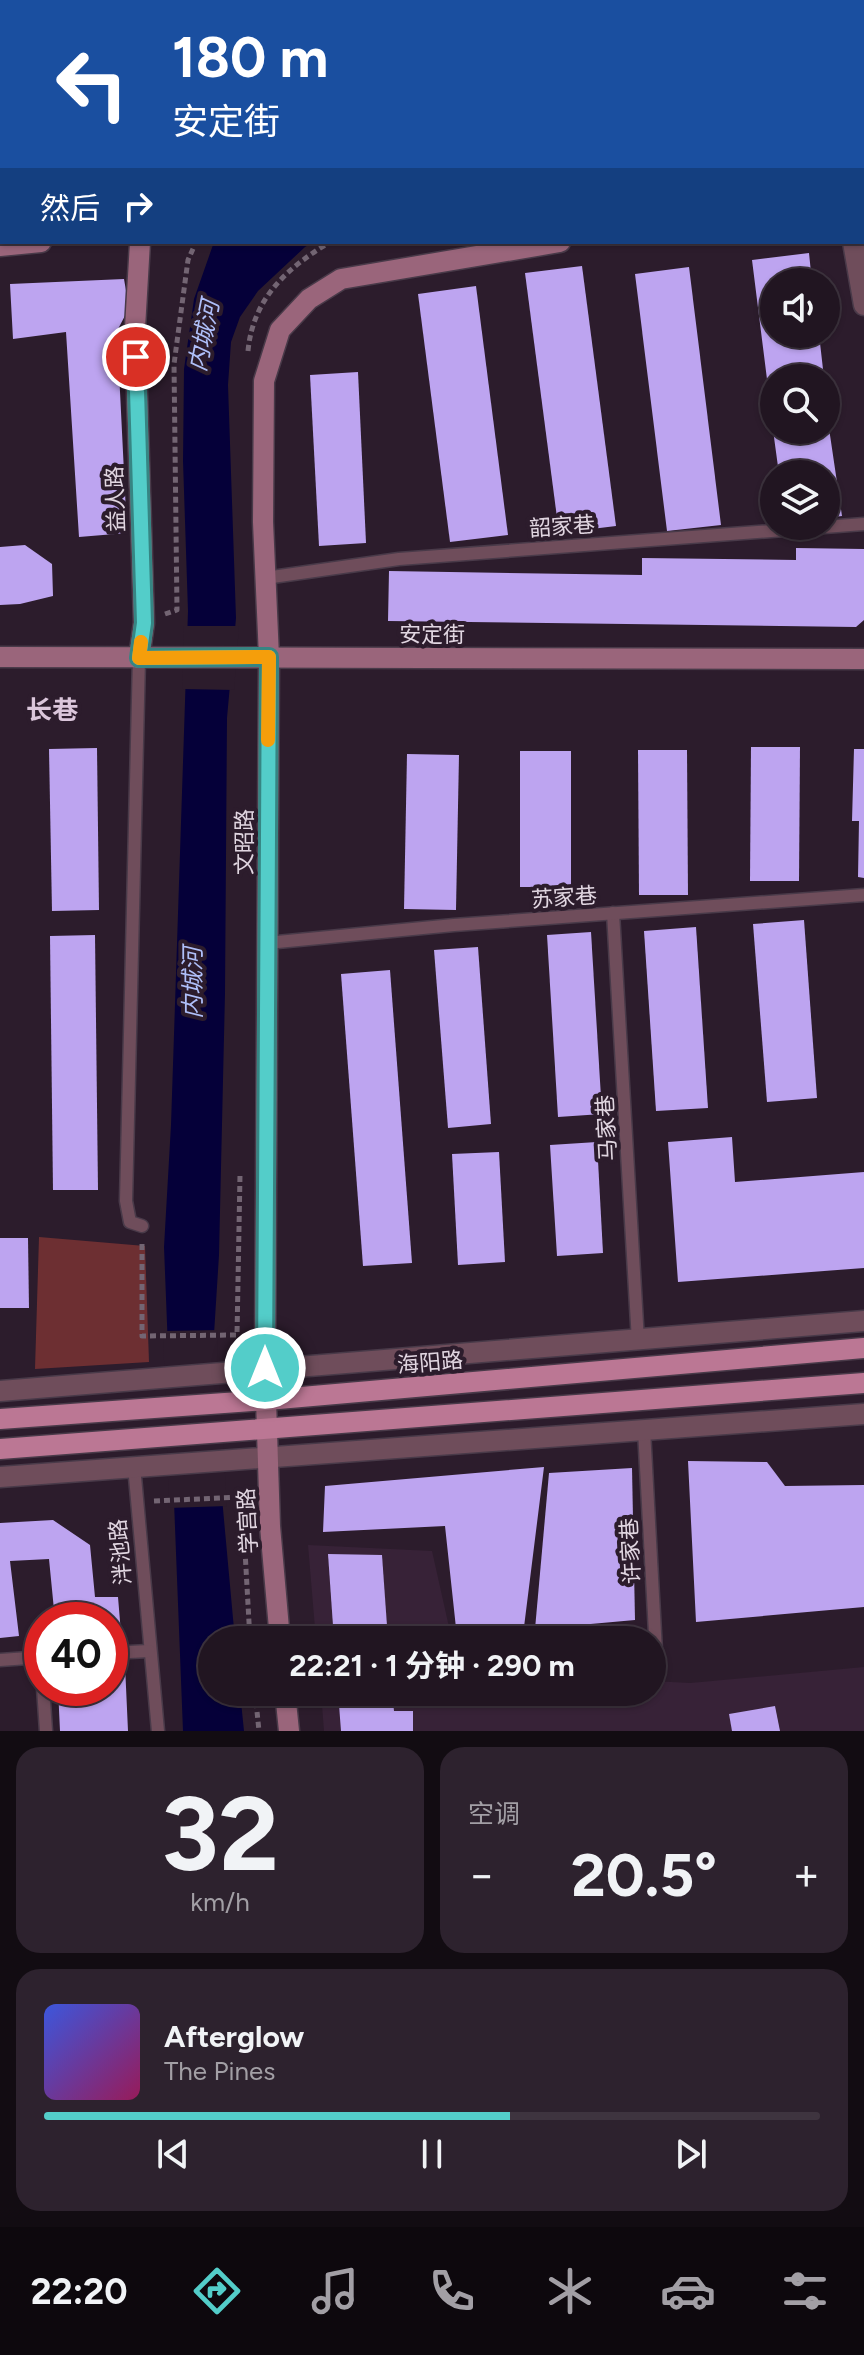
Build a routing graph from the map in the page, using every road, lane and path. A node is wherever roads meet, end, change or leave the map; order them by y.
1 (20, 244) edge
2 (140, 244) edge
3 (195, 244) edge
4 (548, 244) edge
5 (853, 244) edge
6 (0, 246) edge
7 (864, 305) edge
8 (864, 524) edge
9 (265, 578) junction
10 (144, 623) junction
11 (0, 657) edge
12 (260, 657) junction
13 (146, 658) junction
14 (864, 659) edge
15 (864, 895) edge
16 (613, 913) junction
17 (267, 943) junction
18 (142, 1226) dead end
19 (864, 1321) edge
20 (237, 1335) dead end
21 (142, 1336) dead end
22 (638, 1341) junction
23 (864, 1348) edge
24 (265, 1368) junction
25 (864, 1383) edge
26 (0, 1391) edge
27 (267, 1400) junction
28 (864, 1414) edge
29 (0, 1419) edge
30 (267, 1430) junction
31 (644, 1430) junction
32 (0, 1449) edge
33 (268, 1456) junction
34 (142, 1465) junction
35 (0, 1477) edge
36 (151, 1501) dead end
37 (249, 1626) edge
38 (279, 1626) edge
39 (655, 1626) edge
40 (149, 1651) junction
41 (128, 1652) edge
42 (24, 1659) edge
43 (0, 1660) edge
44 (44, 1706) edge
45 (256, 1706) edge
46 (286, 1706) edge
47 (46, 1731) edge
48 (158, 1731) edge
49 (259, 1731) edge
50 (289, 1731) edge

1 - 6 street
2 - 10 street, 益人路
3 - 10 path
4 - 9 street, 文昭路
5 - 7 street
8 - 9 lane, 韶家巷
9 - 12 street, 文昭路
10 - 13 street, 益人路
11 - 13 street, 安定街
12 - 13 street, 安定街
12 - 14 street, 安定街
12 - 17 street, 文昭路
13 - 18 lane
15 - 16 lane, 苏家巷
16 - 17 lane, 苏家巷
16 - 22 lane, 马家巷
17 - 24 street, 文昭路
19 - 22 street
20 - 21 path
22 - 24 street
23 - 27 main road, 海阳路
24 - 26 street
24 - 27 street, 文昭路
25 - 30 main road
27 - 29 main road, 海阳路
27 - 30 street, 学宫路
28 - 31 street
30 - 32 main road
30 - 33 street, 学宫路
31 - 33 street
31 - 39 lane, 许家巷
33 - 34 street
33 - 38 street, 学宫路
34 - 35 street
34 - 40 lane, 泮池路
36 - 37 path
40 - 41 lane
40 - 48 lane, 泮池路
42 - 43 lane
44 - 47 lane
45 - 49 path
46 - 50 street

